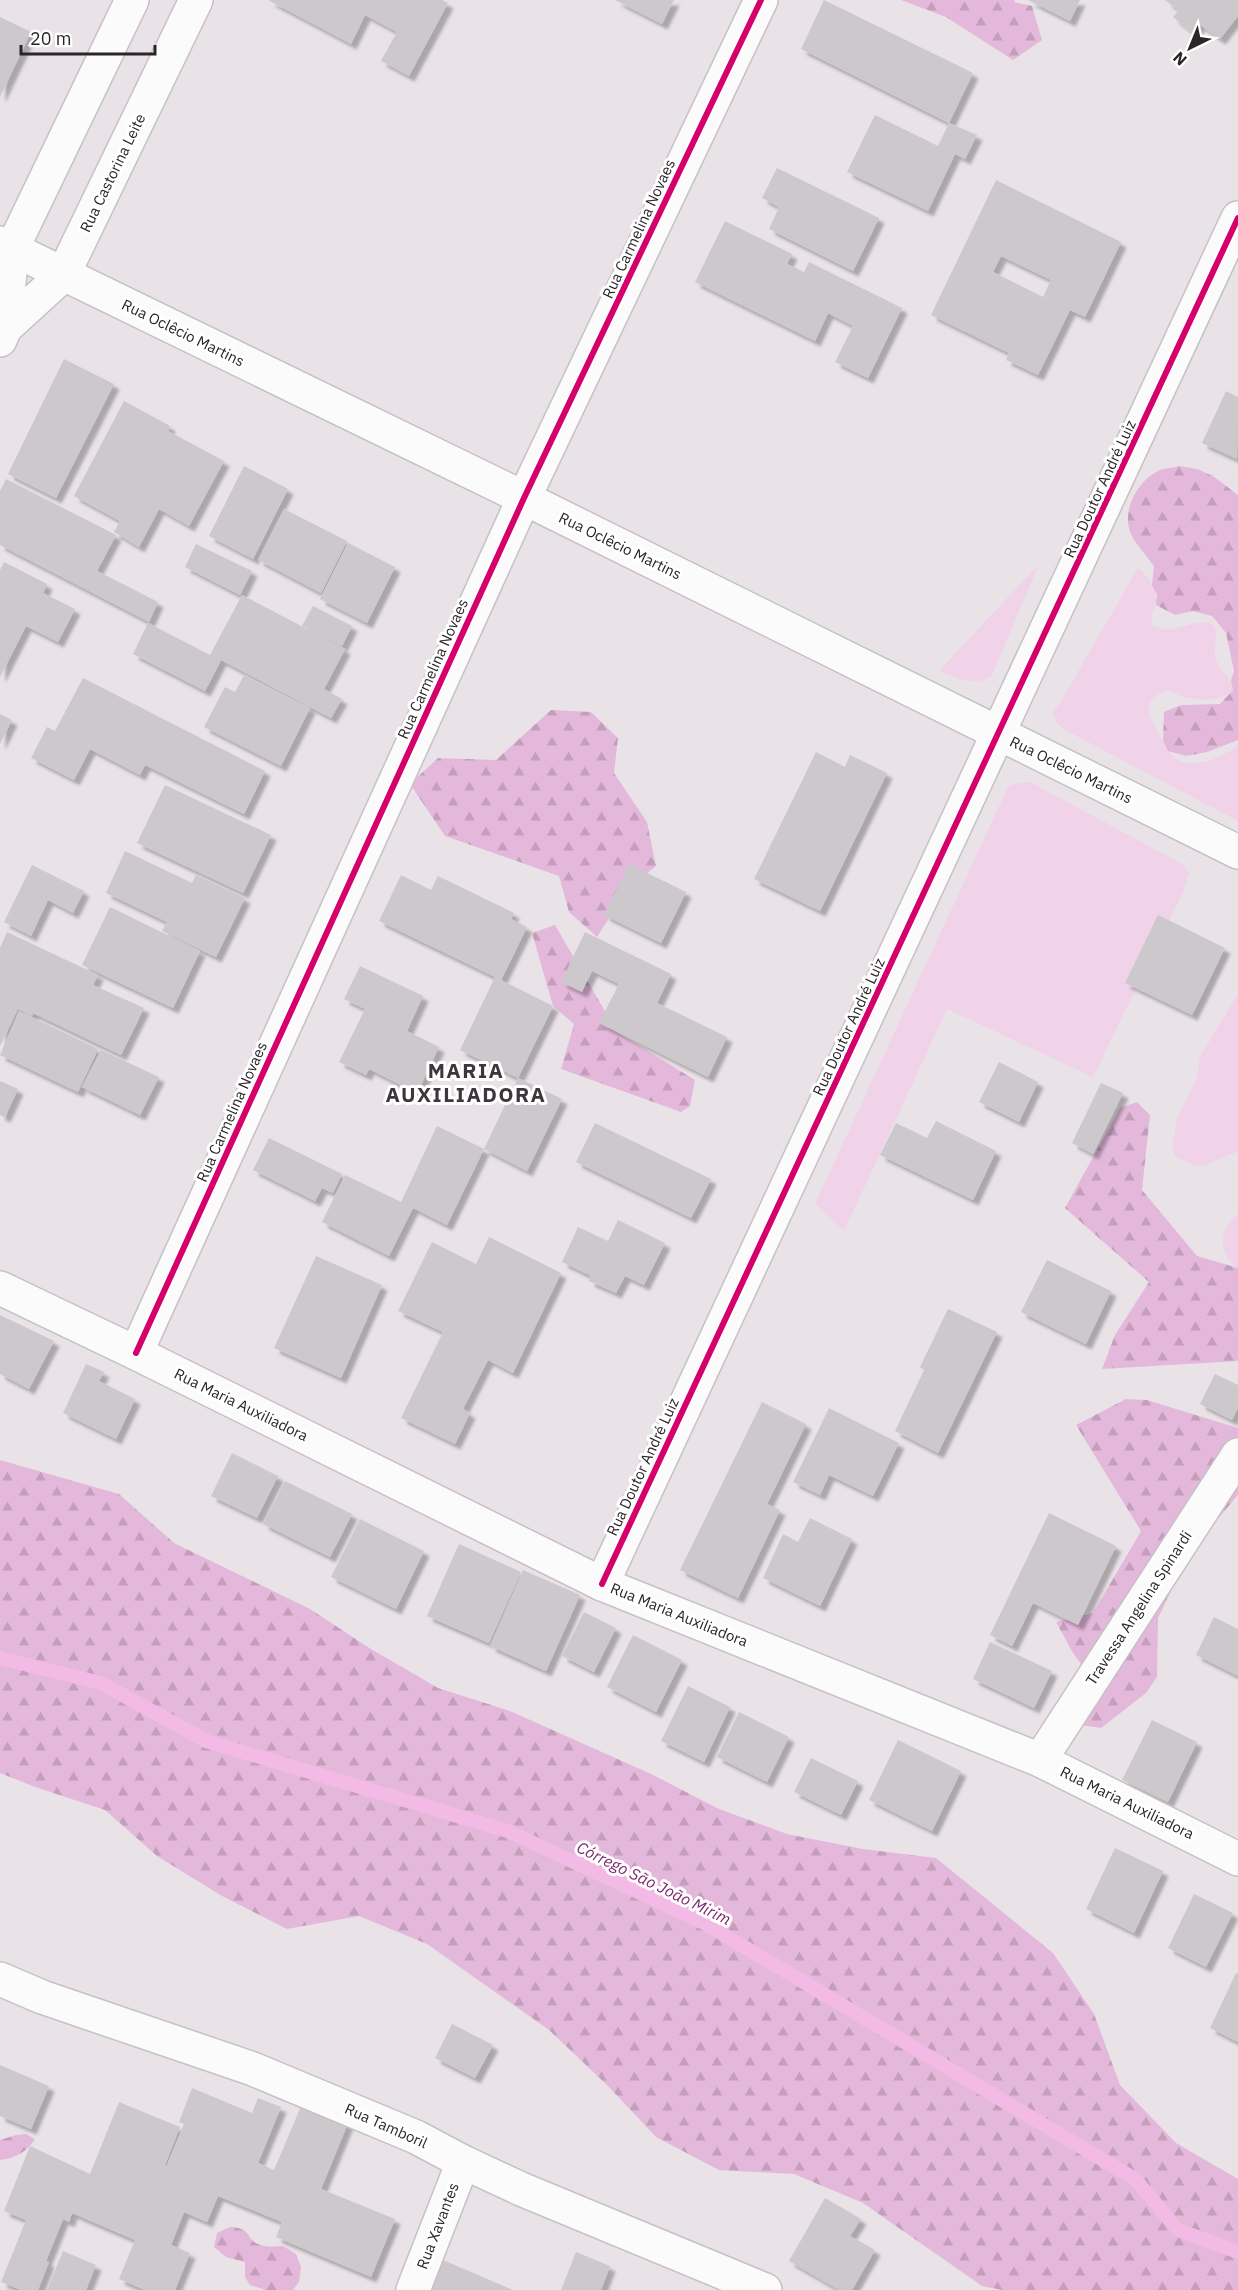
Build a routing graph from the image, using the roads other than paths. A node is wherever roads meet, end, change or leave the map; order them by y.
1 (132, 0) edge
2 (196, 0) edge
3 (761, 0) edge
4 (1238, 218) edge
5 (6, 246) edge
6 (63, 275) junction
7 (3, 334) edge
8 (524, 498) junction
9 (999, 734) junction
10 (1238, 852) edge
11 (0, 1288) edge
12 (136, 1353) junction
13 (1238, 1455) edge
14 (602, 1584) junction
15 (1040, 1760) junction
16 (1238, 1859) edge
17 (0, 1979) edge
18 (463, 2162) junction
19 (413, 2290) edge
20 (765, 2290) edge

1 - 5 street, Rua Castorina Leite
2 - 6 street, Rua Castorina Leite
3 - 8 street, Rua Carmelina Novaes
4 - 9 street, Rua Doutor André Luiz
5 - 6 street, Rua Oclêcio Martins
5 - 7 street, Rua Castorina Leite
6 - 7 street, Rua Castorina Leite
6 - 8 street, Rua Oclêcio Martins
8 - 9 street, Rua Oclêcio Martins
8 - 12 street, Rua Carmelina Novaes
9 - 10 street, Rua Oclêcio Martins
9 - 14 street, Rua Doutor André Luiz
11 - 12 street, Rua Maria Auxiliadora
12 - 14 street, Rua Maria Auxiliadora
13 - 15 street, Travessa Angelina Spinardi
14 - 15 street, Rua Maria Auxiliadora
15 - 16 street, Rua Maria Auxiliadora
17 - 18 street, Rua Tamboril
18 - 19 street, Rua Xavantes
18 - 20 street, Rua Tamboril

